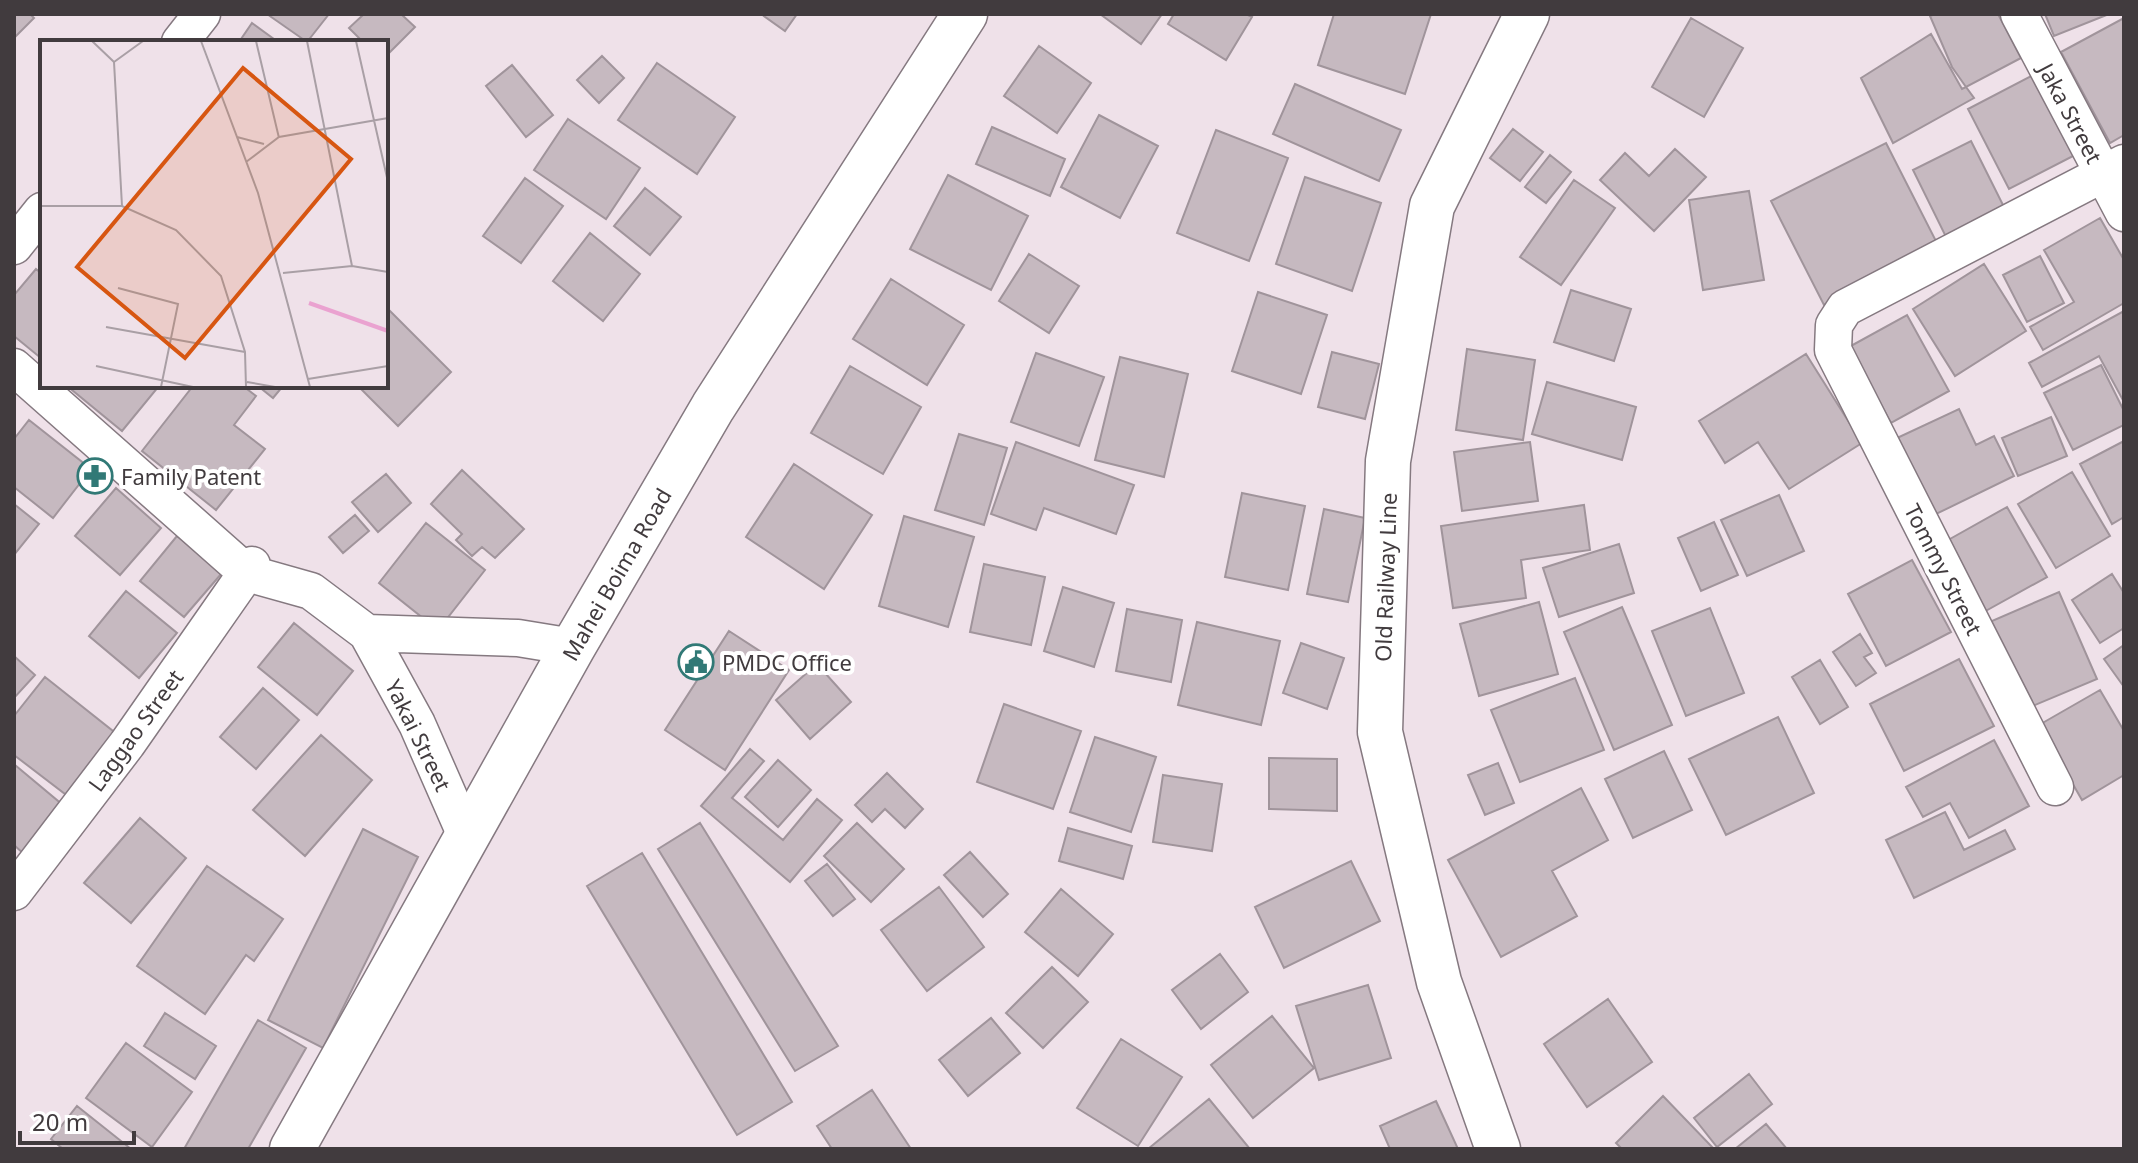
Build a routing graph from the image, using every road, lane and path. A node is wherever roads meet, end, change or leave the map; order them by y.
1 (202, 14) edge
2 (965, 14) edge
3 (1527, 14) edge
4 (2019, 14) edge
5 (182, 40) edge
6 (2114, 169) edge
7 (2124, 213) edge
8 (40, 214) edge
9 (14, 246) edge
10 (14, 367) edge
11 (249, 569) junction
12 (367, 633) junction
13 (573, 647) junction
14 (2055, 787) dead end
15 (467, 838) junction
16 (14, 892) edge
17 (292, 1149) edge
18 (1498, 1149) edge

1 - 5 street
2 - 13 main road, Mahei Boima Road
3 - 18 main road, Old Railway Line
4 - 6 street, Jaka Street
6 - 7 street, Jaka Street
6 - 14 street, Tommy Street
8 - 9 street
10 - 11 street, Yakai Street
11 - 12 street, Yakai Street
11 - 16 street, Laggao Street
12 - 13 street
12 - 15 street, Yakai Street
13 - 15 main road, Mahei Boima Road
15 - 17 main road, Mahei Boima Road

